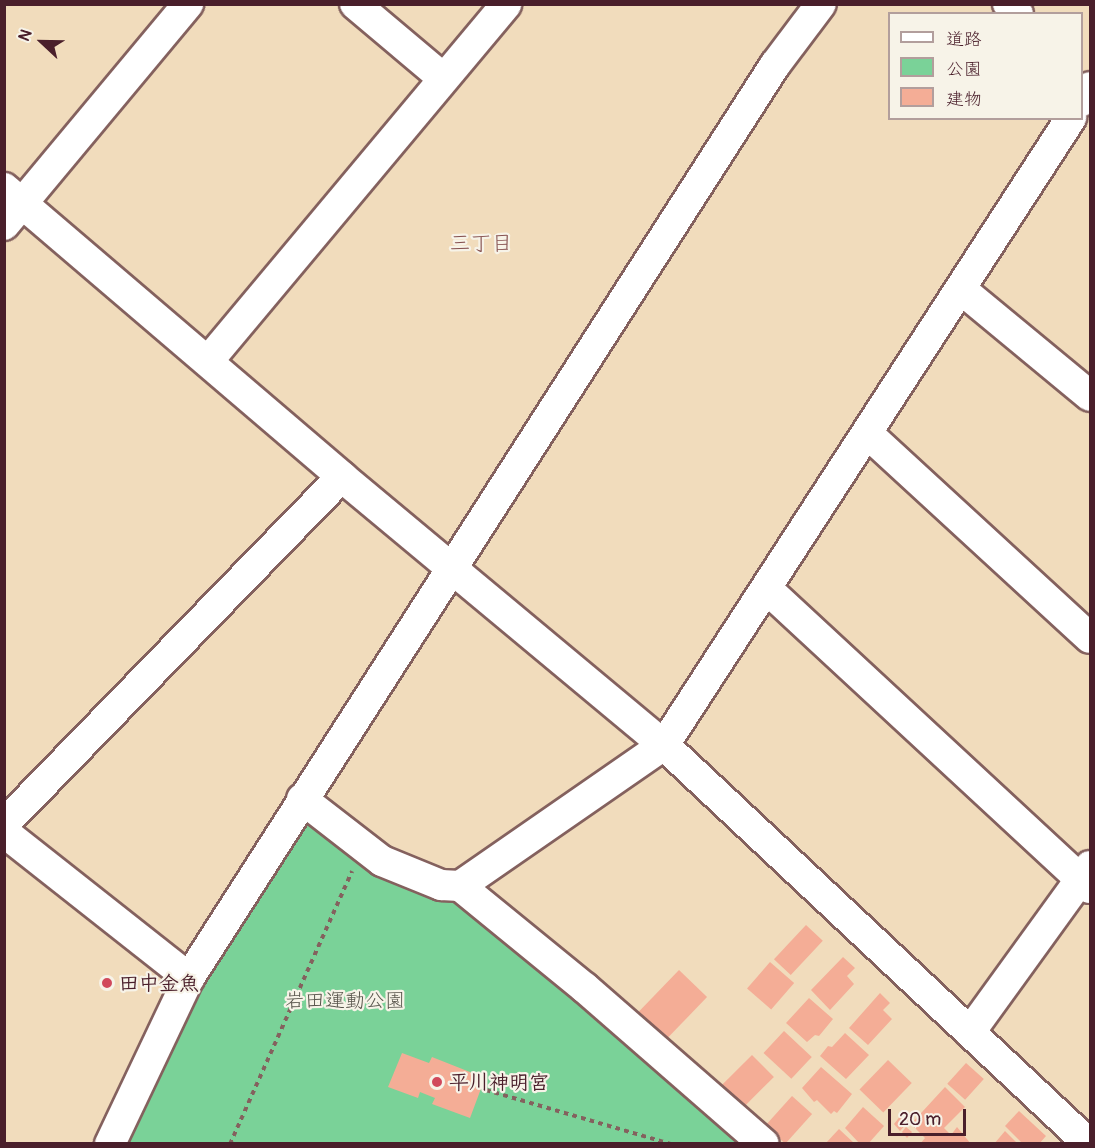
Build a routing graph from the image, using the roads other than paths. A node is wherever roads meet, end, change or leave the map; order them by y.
1 (188, 4) edge
2 (355, 4) edge
3 (506, 4) edge
4 (821, 4) edge
5 (443, 78) junction
6 (1070, 120) edge
7 (11, 205) edge
8 (962, 290) junction
9 (208, 361) junction
10 (1090, 396) edge
11 (868, 434) junction
12 (342, 477) junction
13 (451, 566) junction
14 (767, 588) junction
15 (1090, 638) edge
16 (664, 745) junction
17 (302, 800) junction
18 (4, 824) edge
19 (4, 832) edge
20 (1087, 878) edge
21 (460, 886) junction
22 (189, 978) junction
23 (970, 1032) junction
24 (110, 1143) edge
25 (764, 1143) edge
26 (1089, 1143) edge

1 - 7 street
2 - 5 street
3 - 5 street
4 - 13 street
5 - 9 street
6 - 8 street
7 - 9 street
8 - 10 street
8 - 11 street
9 - 12 street
11 - 14 street
11 - 15 street
12 - 13 street
12 - 18 street
13 - 16 street
13 - 17 street
14 - 16 street
14 - 20 street
16 - 21 street
16 - 23 street
17 - 21 street
17 - 22 street
19 - 22 street
20 - 23 street
21 - 25 street
22 - 24 street
23 - 26 street

